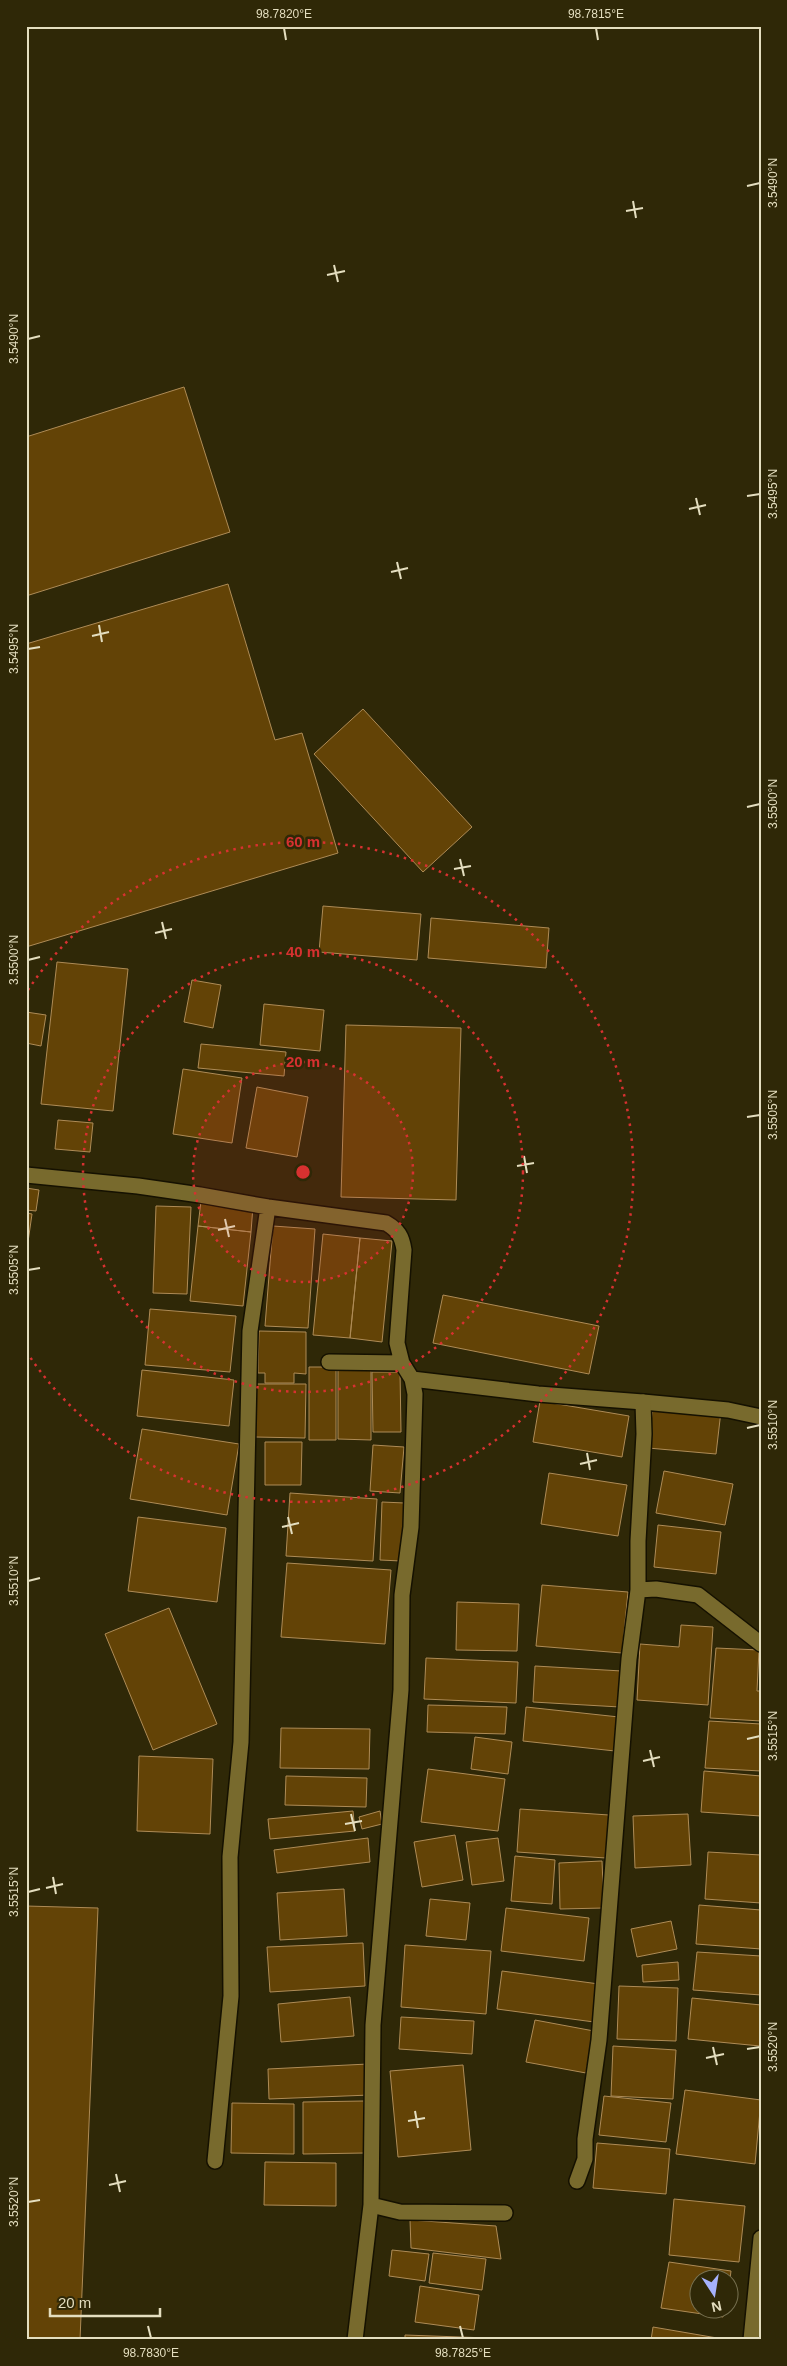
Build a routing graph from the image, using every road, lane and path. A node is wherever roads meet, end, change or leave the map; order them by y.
1 (26, 1175) edge
2 (268, 1208) junction
3 (329, 1362) dead end
4 (402, 1363) junction
5 (412, 1379) junction
6 (643, 1402) junction
7 (761, 1417) edge
8 (638, 1590) junction
9 (761, 1644) edge
10 (215, 2161) dead end
11 (577, 2181) dead end
12 (371, 2205) junction
13 (505, 2213) dead end
14 (761, 2238) edge
15 (355, 2340) edge
16 (751, 2340) edge

1 - 2 street
2 - 4 street
2 - 10 street
3 - 4 street
4 - 5 street
5 - 6 street
5 - 12 street
6 - 7 street
6 - 8 street
8 - 9 street
8 - 11 street
12 - 13 street
12 - 15 street
14 - 16 street

